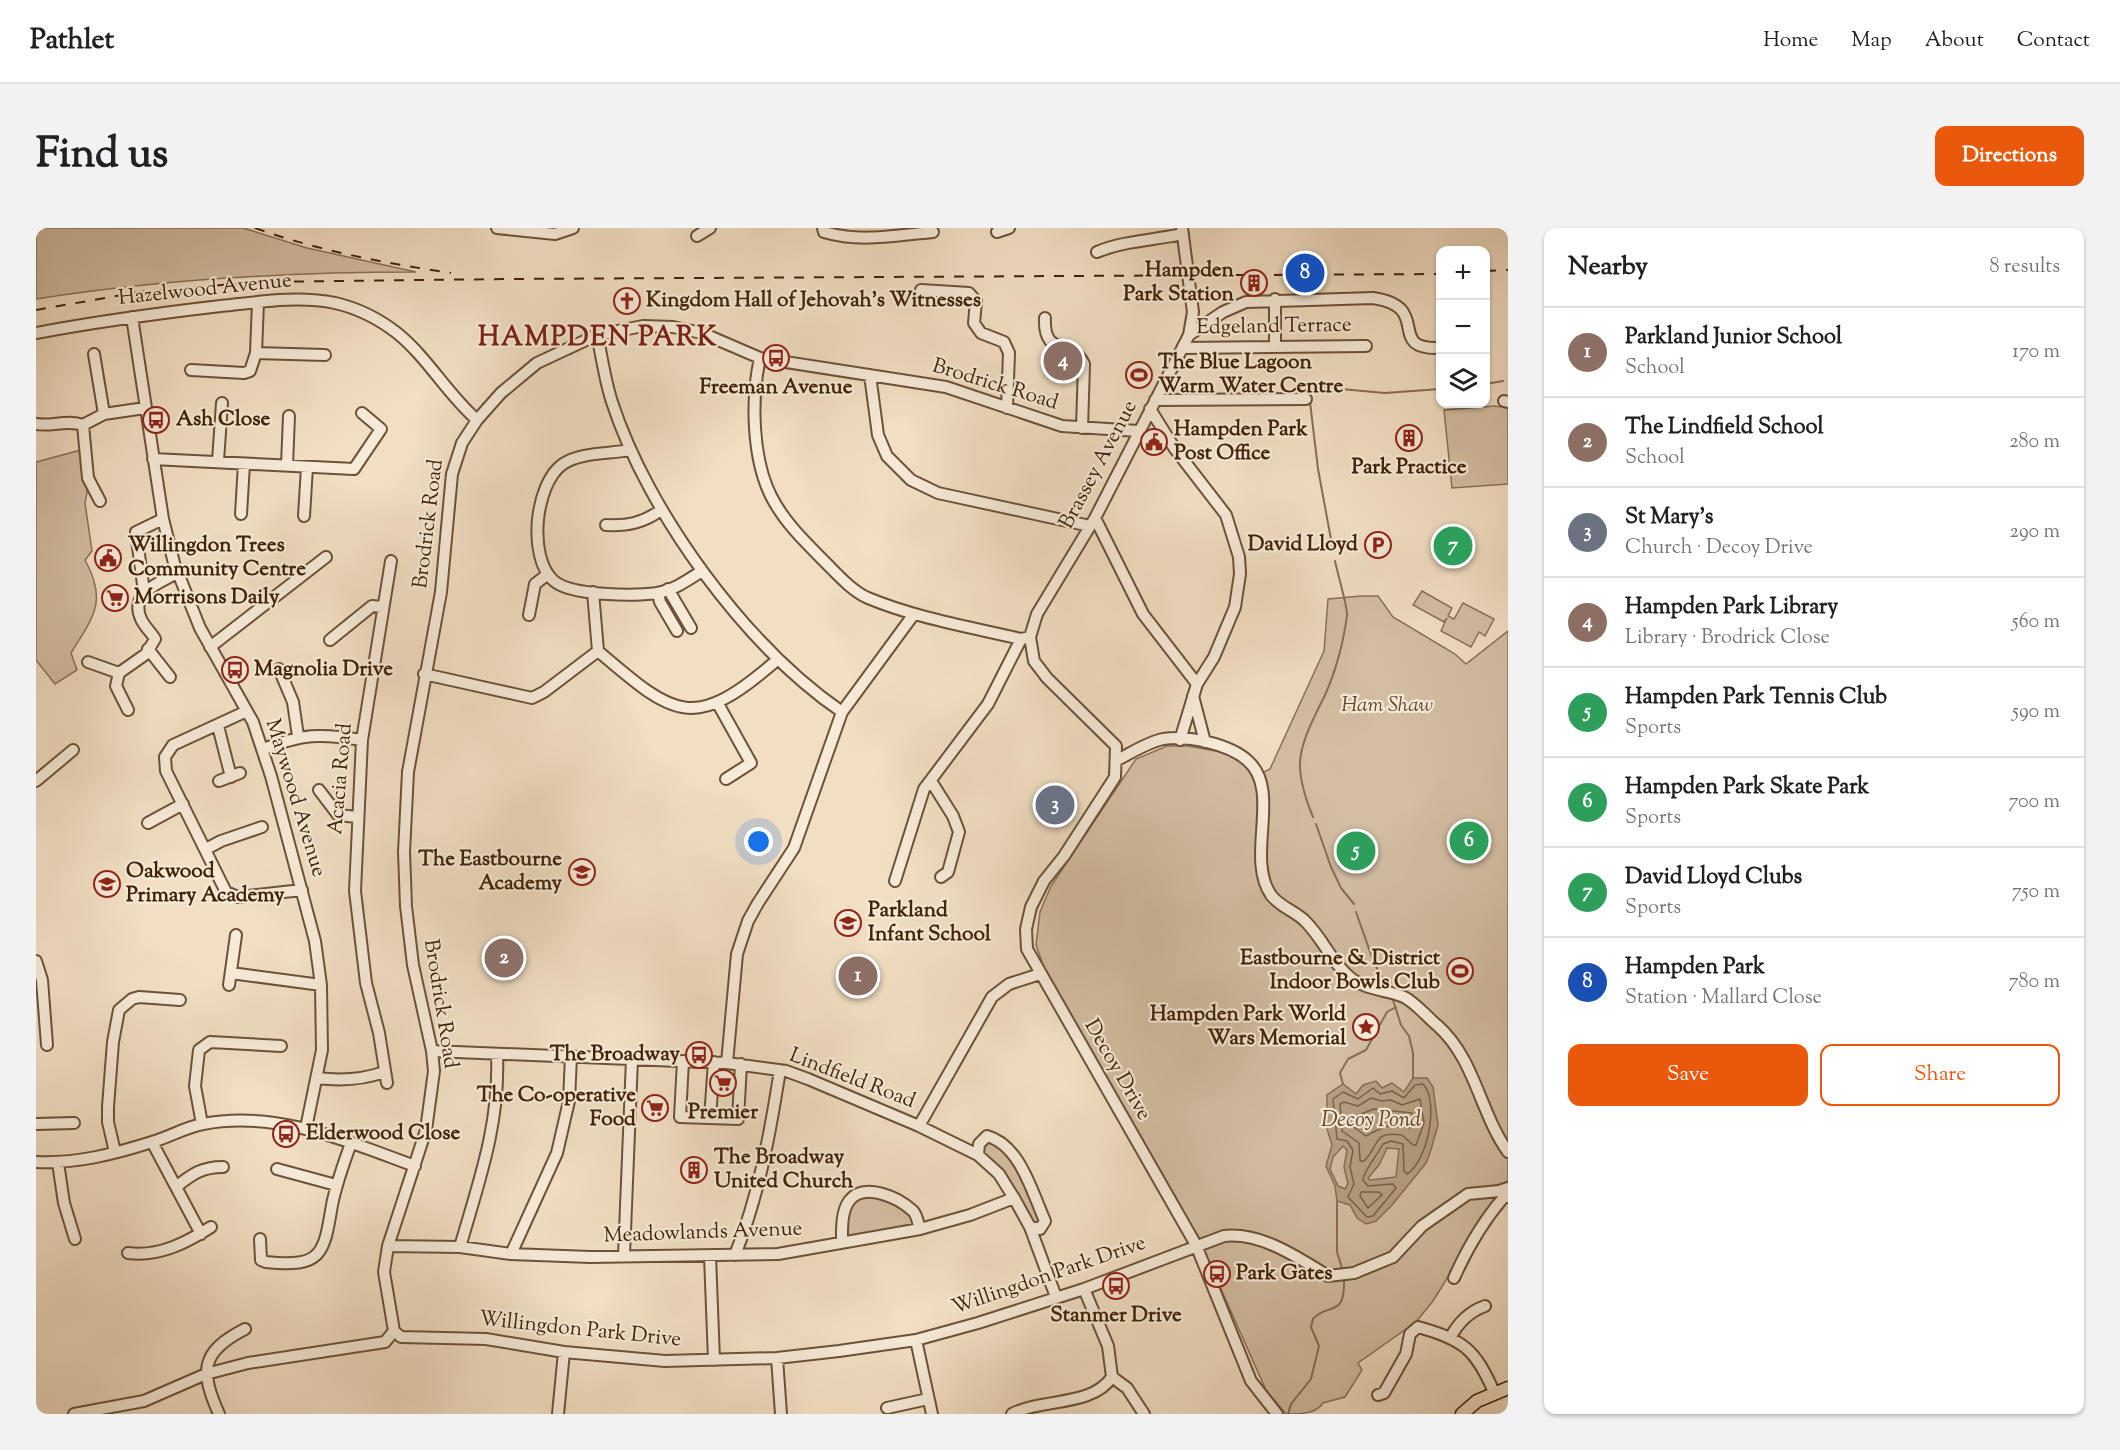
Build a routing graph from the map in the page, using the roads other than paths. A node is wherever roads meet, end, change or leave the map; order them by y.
1 (497, 228) edge
2 (573, 228) edge
3 (710, 228) edge
4 (823, 228) edge
5 (1009, 228) edge
6 (1182, 231) edge
7 (933, 232) dead end
8 (997, 232) dead end
9 (697, 236) dead end
10 (1096, 252) dead end
11 (921, 290) dead end
12 (1275, 299) junction
13 (258, 302) junction
14 (1194, 312) junction
15 (132, 317) junction
16 (1045, 318) dead end
17 (1214, 318) junction
18 (36, 333) edge
19 (1189, 334) junction
20 (597, 335) junction
21 (1275, 341) dead end
22 (1366, 346) dead end
23 (1183, 348) junction
24 (1436, 348) edge
25 (256, 353) junction
26 (94, 354) dead end
27 (325, 355) dead end
28 (760, 358) junction
29 (191, 370) dead end
30 (870, 375) junction
31 (1305, 399) dead end
32 (222, 403) dead end
33 (1152, 404) junction
34 (145, 408) junction
35 (1007, 408) junction
36 (362, 413) dead end
37 (104, 414) junction
38 (289, 416) dead end
39 (477, 420) junction
40 (36, 424) edge
41 (83, 425) junction
42 (1082, 428) junction
43 (1138, 431) junction
44 (630, 450) junction
45 (153, 459) junction
46 (218, 461) junction
47 (244, 464) junction
48 (287, 465) junction
49 (307, 467) junction
50 (100, 501) dead end
51 (661, 510) junction
52 (241, 514) dead end
53 (304, 516) dead end
54 (163, 519) junction
55 (1093, 522) junction
56 (606, 525) dead end
57 (326, 557) dead end
58 (391, 561) dead end
59 (702, 571) junction
60 (177, 573) junction
61 (548, 574) junction
62 (663, 591) junction
63 (144, 592) junction
64 (593, 592) junction
65 (383, 607) junction
66 (914, 614) junction
67 (529, 615) dead end
68 (691, 628) dead end
69 (677, 631) dead end
70 (1026, 638) junction
71 (330, 640) dead end
72 (210, 647) junction
73 (148, 649) junction
74 (598, 651) junction
75 (777, 660) junction
76 (88, 662) dead end
77 (279, 669) dead end
78 (119, 673) junction
79 (424, 674) junction
80 (170, 677) dead end
81 (1197, 684) junction
82 (1192, 696) junction
83 (717, 702) junction
84 (128, 710) dead end
85 (247, 711) junction
86 (842, 712) junction
87 (218, 726) junction
88 (298, 736) junction
89 (362, 740) junction
90 (1180, 740) junction
91 (1205, 742) junction
92 (263, 749) junction
93 (73, 750) dead end
94 (1118, 760) junction
95 (726, 778) dead end
96 (36, 781) edge
97 (219, 781) dead end
98 (931, 781) junction
99 (319, 790) dead end
100 (183, 804) junction
101 (357, 817) junction
102 (148, 823) dead end
103 (262, 827) dead end
104 (206, 849) junction
105 (941, 877) dead end
106 (895, 881) dead end
107 (302, 890) junction
108 (236, 935) dead end
109 (36, 961) edge
110 (231, 974) junction
111 (1040, 974) junction
112 (229, 985) dead end
113 (321, 985) junction
114 (180, 1000) dead end
115 (47, 1045) dead end
116 (281, 1046) dead end
117 (432, 1051) junction
118 (497, 1054) junction
119 (570, 1056) junction
120 (632, 1059) junction
121 (683, 1061) junction
122 (714, 1062) junction
123 (727, 1063) junction
124 (741, 1064) junction
125 (780, 1070) junction
126 (384, 1072) junction
127 (317, 1078) junction
128 (387, 1083) dead end
129 (710, 1118) junction
130 (74, 1123) dead end
131 (36, 1124) edge
132 (202, 1124) junction
133 (919, 1126) junction
134 (306, 1128) junction
135 (152, 1142) junction
136 (351, 1143) junction
137 (115, 1152) junction
138 (1508, 1152) edge
139 (978, 1155) junction
140 (36, 1162) edge
141 (58, 1163) junction
142 (415, 1166) junction
143 (223, 1167) dead end
144 (283, 1174) dead end
145 (336, 1185) junction
146 (176, 1187) junction
147 (1508, 1188) edge
148 (1508, 1197) edge
149 (1014, 1198) junction
150 (1030, 1227) junction
151 (920, 1229) junction
152 (75, 1239) dead end
153 (260, 1239) dead end
154 (842, 1244) junction
155 (1196, 1245) junction
156 (387, 1246) junction
157 (460, 1247) junction
158 (135, 1250) dead end
159 (511, 1254) junction
160 (624, 1255) junction
161 (735, 1255) junction
162 (710, 1256) junction
163 (1454, 1278) dead end
164 (1084, 1290) junction
165 (1056, 1298) junction
166 (1485, 1306) dead end
167 (245, 1329) dead end
168 (394, 1331) junction
169 (1450, 1338) junction
170 (916, 1340) junction
171 (564, 1352) junction
172 (777, 1358) junction
173 (714, 1360) junction
174 (206, 1374) junction
175 (1112, 1377) junction
176 (1508, 1388) edge
177 (1494, 1392) junction
178 (1378, 1395) dead end
179 (928, 1399) junction
180 (887, 1408) dead end
181 (1015, 1413) edge
182 (74, 1414) edge
183 (219, 1414) edge
184 (558, 1414) edge
185 (781, 1414) edge
186 (932, 1414) edge
187 (1144, 1414) edge
188 (1277, 1414) edge
189 (1462, 1414) edge

1 - 2 street
3 - 9 street
4 - 7 street
5 - 8 street
6 - 10 street
6 - 14 street, Brassey Avenue
11 - 35 street
12 - 17 street
12 - 21 street
12 - 24 street
13 - 15 street, Hazelwood Avenue
13 - 25 street
13 - 39 street, Hazelwood Avenue
14 - 17 street
14 - 19 street, Brassey Avenue
15 - 18 street, Hazelwood Avenue
15 - 34 street, Maywood Avenue
16 - 42 street
17 - 19 street
19 - 23 street, Brassey Avenue
20 - 28 street, Brodrick Road
20 - 39 street, Brodrick Road
20 - 44 street
22 - 23 street, Edgeland Terrace
23 - 33 street, Brassey Avenue
25 - 27 street
25 - 29 street
26 - 37 street
28 - 30 street, Brodrick Road
28 - 66 street
30 - 35 street, Brodrick Road
30 - 55 street
31 - 33 street
32 - 46 street
33 - 43 street, Brassey Avenue
33 - 81 street
34 - 37 street
34 - 45 street, Maywood Avenue
35 - 42 street, Brodrick Road
36 - 49 street
37 - 41 street
38 - 48 street
39 - 79 street, Brodrick Road
40 - 41 street
41 - 50 street
42 - 43 street, Brodrick Road
43 - 55 street, Brassey Avenue
44 - 51 street
44 - 61 street
45 - 46 street
45 - 54 street, Maywood Avenue
46 - 47 street
47 - 48 street
47 - 52 street
48 - 49 street
49 - 53 street
51 - 56 street
51 - 59 street
54 - 60 street, Maywood Avenue
54 - 63 street
55 - 70 street, Brassey Avenue
55 - 81 street
57 - 72 street
58 - 65 street, Acacia Road
59 - 62 street
59 - 75 street
60 - 63 street
60 - 72 street, Maywood Avenue
61 - 64 street
61 - 67 street
62 - 64 street
62 - 68 street
62 - 69 street
63 - 73 street
64 - 74 street
65 - 71 street
65 - 89 street, Acacia Road
66 - 70 street
66 - 86 street
70 - 94 street, Decoy Drive
70 - 98 street, Brassey Avenue
72 - 85 street, Maywood Avenue
73 - 78 street
73 - 80 street
74 - 79 street
74 - 83 street
75 - 83 street
75 - 86 street
76 - 78 street
77 - 88 street
78 - 84 street
79 - 117 street, Brodrick Road
81 - 82 street
82 - 90 street
82 - 91 street
83 - 95 street
85 - 87 street
85 - 92 street, Maywood Avenue
86 - 123 street
87 - 97 street
87 - 100 street
88 - 89 street
88 - 92 street
89 - 101 street, Acacia Road
90 - 91 street
90 - 94 street
91 - 138 street
92 - 107 street, Maywood Avenue
93 - 96 street
94 - 111 street, Decoy Drive
98 - 105 street
98 - 106 street, Brassey Avenue
99 - 101 street
100 - 102 street
100 - 104 street
101 - 126 street, Acacia Road
103 - 104 street
104 - 107 street
107 - 113 street, Maywood Avenue
108 - 110 street
109 - 115 street
110 - 112 street
110 - 113 street
111 - 133 street
111 - 155 street, Decoy Drive
113 - 127 street, Maywood Avenue
114 - 137 street
116 - 132 street
117 - 118 street, Lindfield Road
117 - 142 street, Brodrick Road
118 - 119 street, Lindfield Road
118 - 157 street
119 - 120 street, Lindfield Road
119 - 159 street
120 - 121 street, Lindfield Road
120 - 160 street
121 - 122 street, Lindfield Road
121 - 129 street
122 - 123 street, Lindfield Road
122 - 129 street
123 - 124 street, Lindfield Road
124 - 125 street, Lindfield Road
124 - 129 street
125 - 133 street, Lindfield Road
125 - 161 street
126 - 127 street
126 - 128 street, Acacia Road
127 - 134 street, Maywood Avenue
130 - 131 street
132 - 134 street
132 - 135 street
133 - 139 street, Lindfield Road
134 - 136 street
135 - 137 street
135 - 146 street
136 - 142 street
136 - 145 street
137 - 141 street
139 - 149 street, Lindfield Road
139 - 150 street
140 - 141 street
141 - 152 street
142 - 156 street, Brodrick Road
143 - 146 street
144 - 145 street
145 - 153 street
146 - 158 street
147 - 155 street, Willingdon Park Drive
148 - 163 street
149 - 150 street, Lindfield Road
149 - 151 street, Meadowlands Avenue
150 - 165 street, Lindfield Road
151 - 154 street, Meadowlands Avenue
151 - 154 street
154 - 161 street, Meadowlands Avenue
155 - 164 street, Willingdon Park Drive
155 - 188 street, Decoy Drive
156 - 157 street, Meadowlands Avenue
156 - 168 street, Brodrick Road
157 - 159 street, Meadowlands Avenue
159 - 160 street, Meadowlands Avenue
160 - 162 street, Meadowlands Avenue
161 - 162 street, Meadowlands Avenue
162 - 173 street
164 - 165 street, Willingdon Park Drive
164 - 175 street
165 - 170 street, Willingdon Park Drive
166 - 169 street
167 - 174 street
168 - 171 street, Willingdon Park Drive
168 - 174 street
169 - 177 street
169 - 178 street
170 - 172 street, Willingdon Park Drive
170 - 179 street
171 - 173 street, Willingdon Park Drive
171 - 184 street
172 - 173 street, Willingdon Park Drive
172 - 185 street
174 - 182 street
174 - 183 street
175 - 181 street
175 - 187 street
176 - 177 main road
177 - 189 main road
179 - 180 street
179 - 186 street

